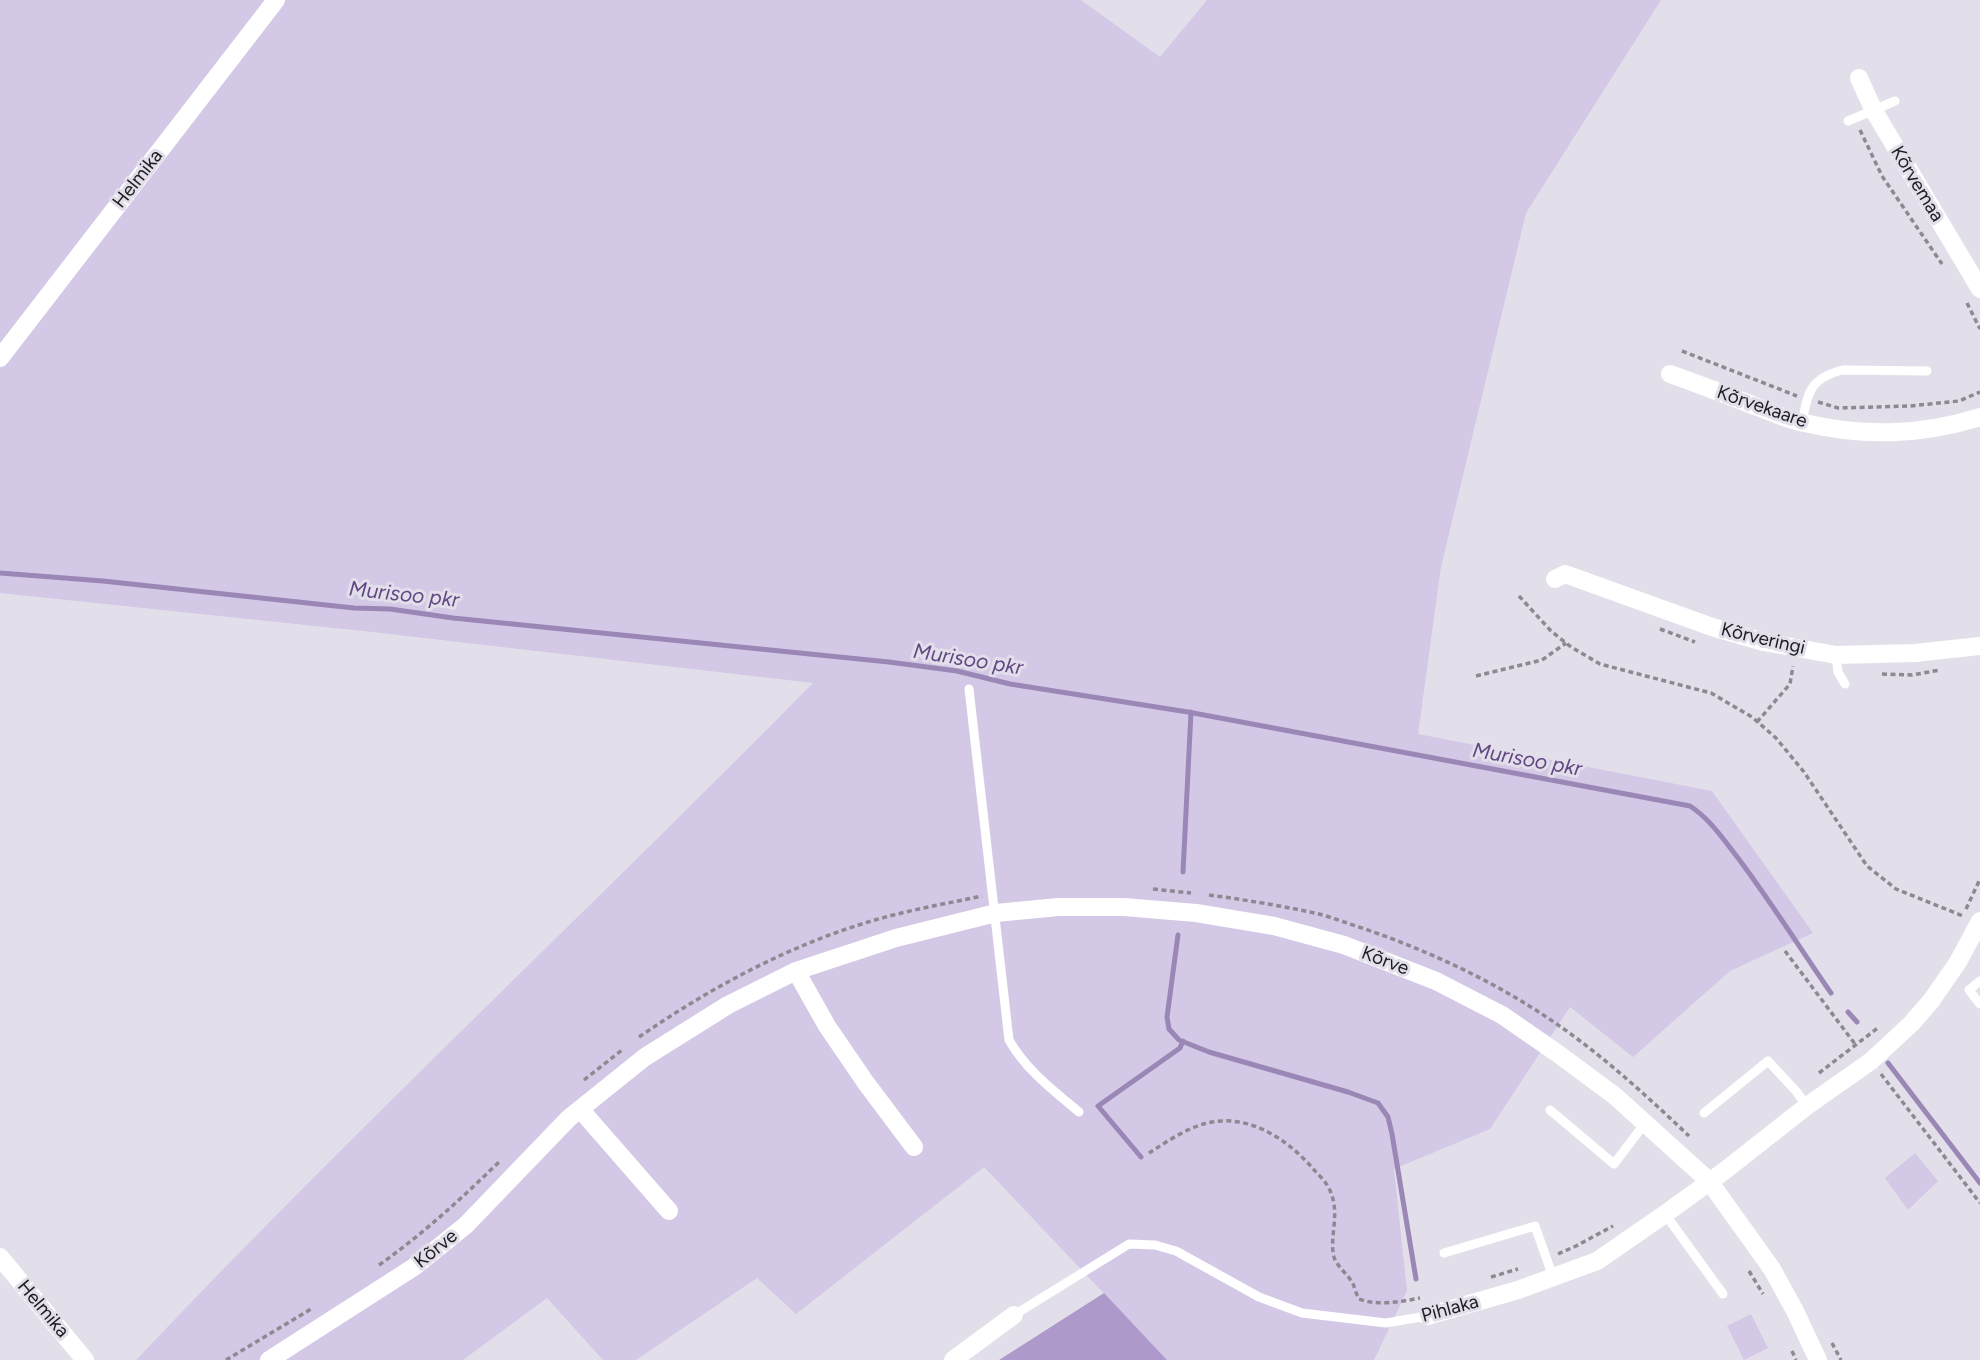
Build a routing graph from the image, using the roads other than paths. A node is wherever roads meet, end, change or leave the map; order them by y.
1 (276, 0) edge
2 (1859, 78) dead end
3 (1895, 101) dead end
4 (1874, 111) junction
5 (1851, 120) road end
6 (1972, 293) edge
7 (0, 358) edge
8 (1927, 371) dead end
9 (1670, 374) dead end
10 (1980, 417) edge
11 (1802, 423) junction
12 (1555, 579) dead end
13 (1980, 646) edge
14 (1836, 655) junction
15 (1845, 684) dead end
16 (968, 690) dead end
17 (996, 913) junction
18 (1971, 919) edge
19 (796, 971) junction
20 (1980, 981) edge
21 (1980, 1004) edge
22 (1802, 1098) junction
23 (580, 1109) junction
24 (1550, 1110) dead end
25 (1079, 1112) dead end
26 (1704, 1113) dead end
27 (1645, 1123) junction
28 (914, 1147) dead end
29 (1709, 1181) junction
30 (669, 1211) dead end
31 (1665, 1214) junction
32 (1444, 1254) dead end
33 (0, 1257) edge
34 (1553, 1278) junction
35 (1723, 1294) dead end
36 (1014, 1315) joint
37 (1427, 1317) joint
38 (85, 1360) edge
39 (268, 1360) edge
40 (953, 1360) edge
41 (1818, 1360) edge

1 - 7 street, Helmika
2 - 4 street, Kõrvemaa
3 - 4 lane
4 - 5 lane
4 - 6 street, Kõrvemaa
8 - 11 lane
9 - 11 street, Kõrvekaare
10 - 11 street, Kõrvekaare
12 - 14 street, Kõrveringi
13 - 14 street, Kõrveringi
14 - 15 lane
16 - 17 lane
17 - 19 street, Kõrve
17 - 25 lane
17 - 27 street, Kõrve
18 - 22 street, Pihlaka
19 - 23 street, Kõrve
19 - 28 street
20 - 21 lane
22 - 26 lane
22 - 29 street, Pihlaka
23 - 30 street
23 - 39 street, Kõrve
24 - 27 lane
27 - 29 street, Kõrve
29 - 31 street, Pihlaka
29 - 41 street, Kõrve
31 - 34 street, Pihlaka
31 - 35 lane
32 - 34 lane
33 - 38 street, Helmika
34 - 37 street, Pihlaka
36 - 37 lane, Pihlaka
36 - 40 street, Pihlaka

